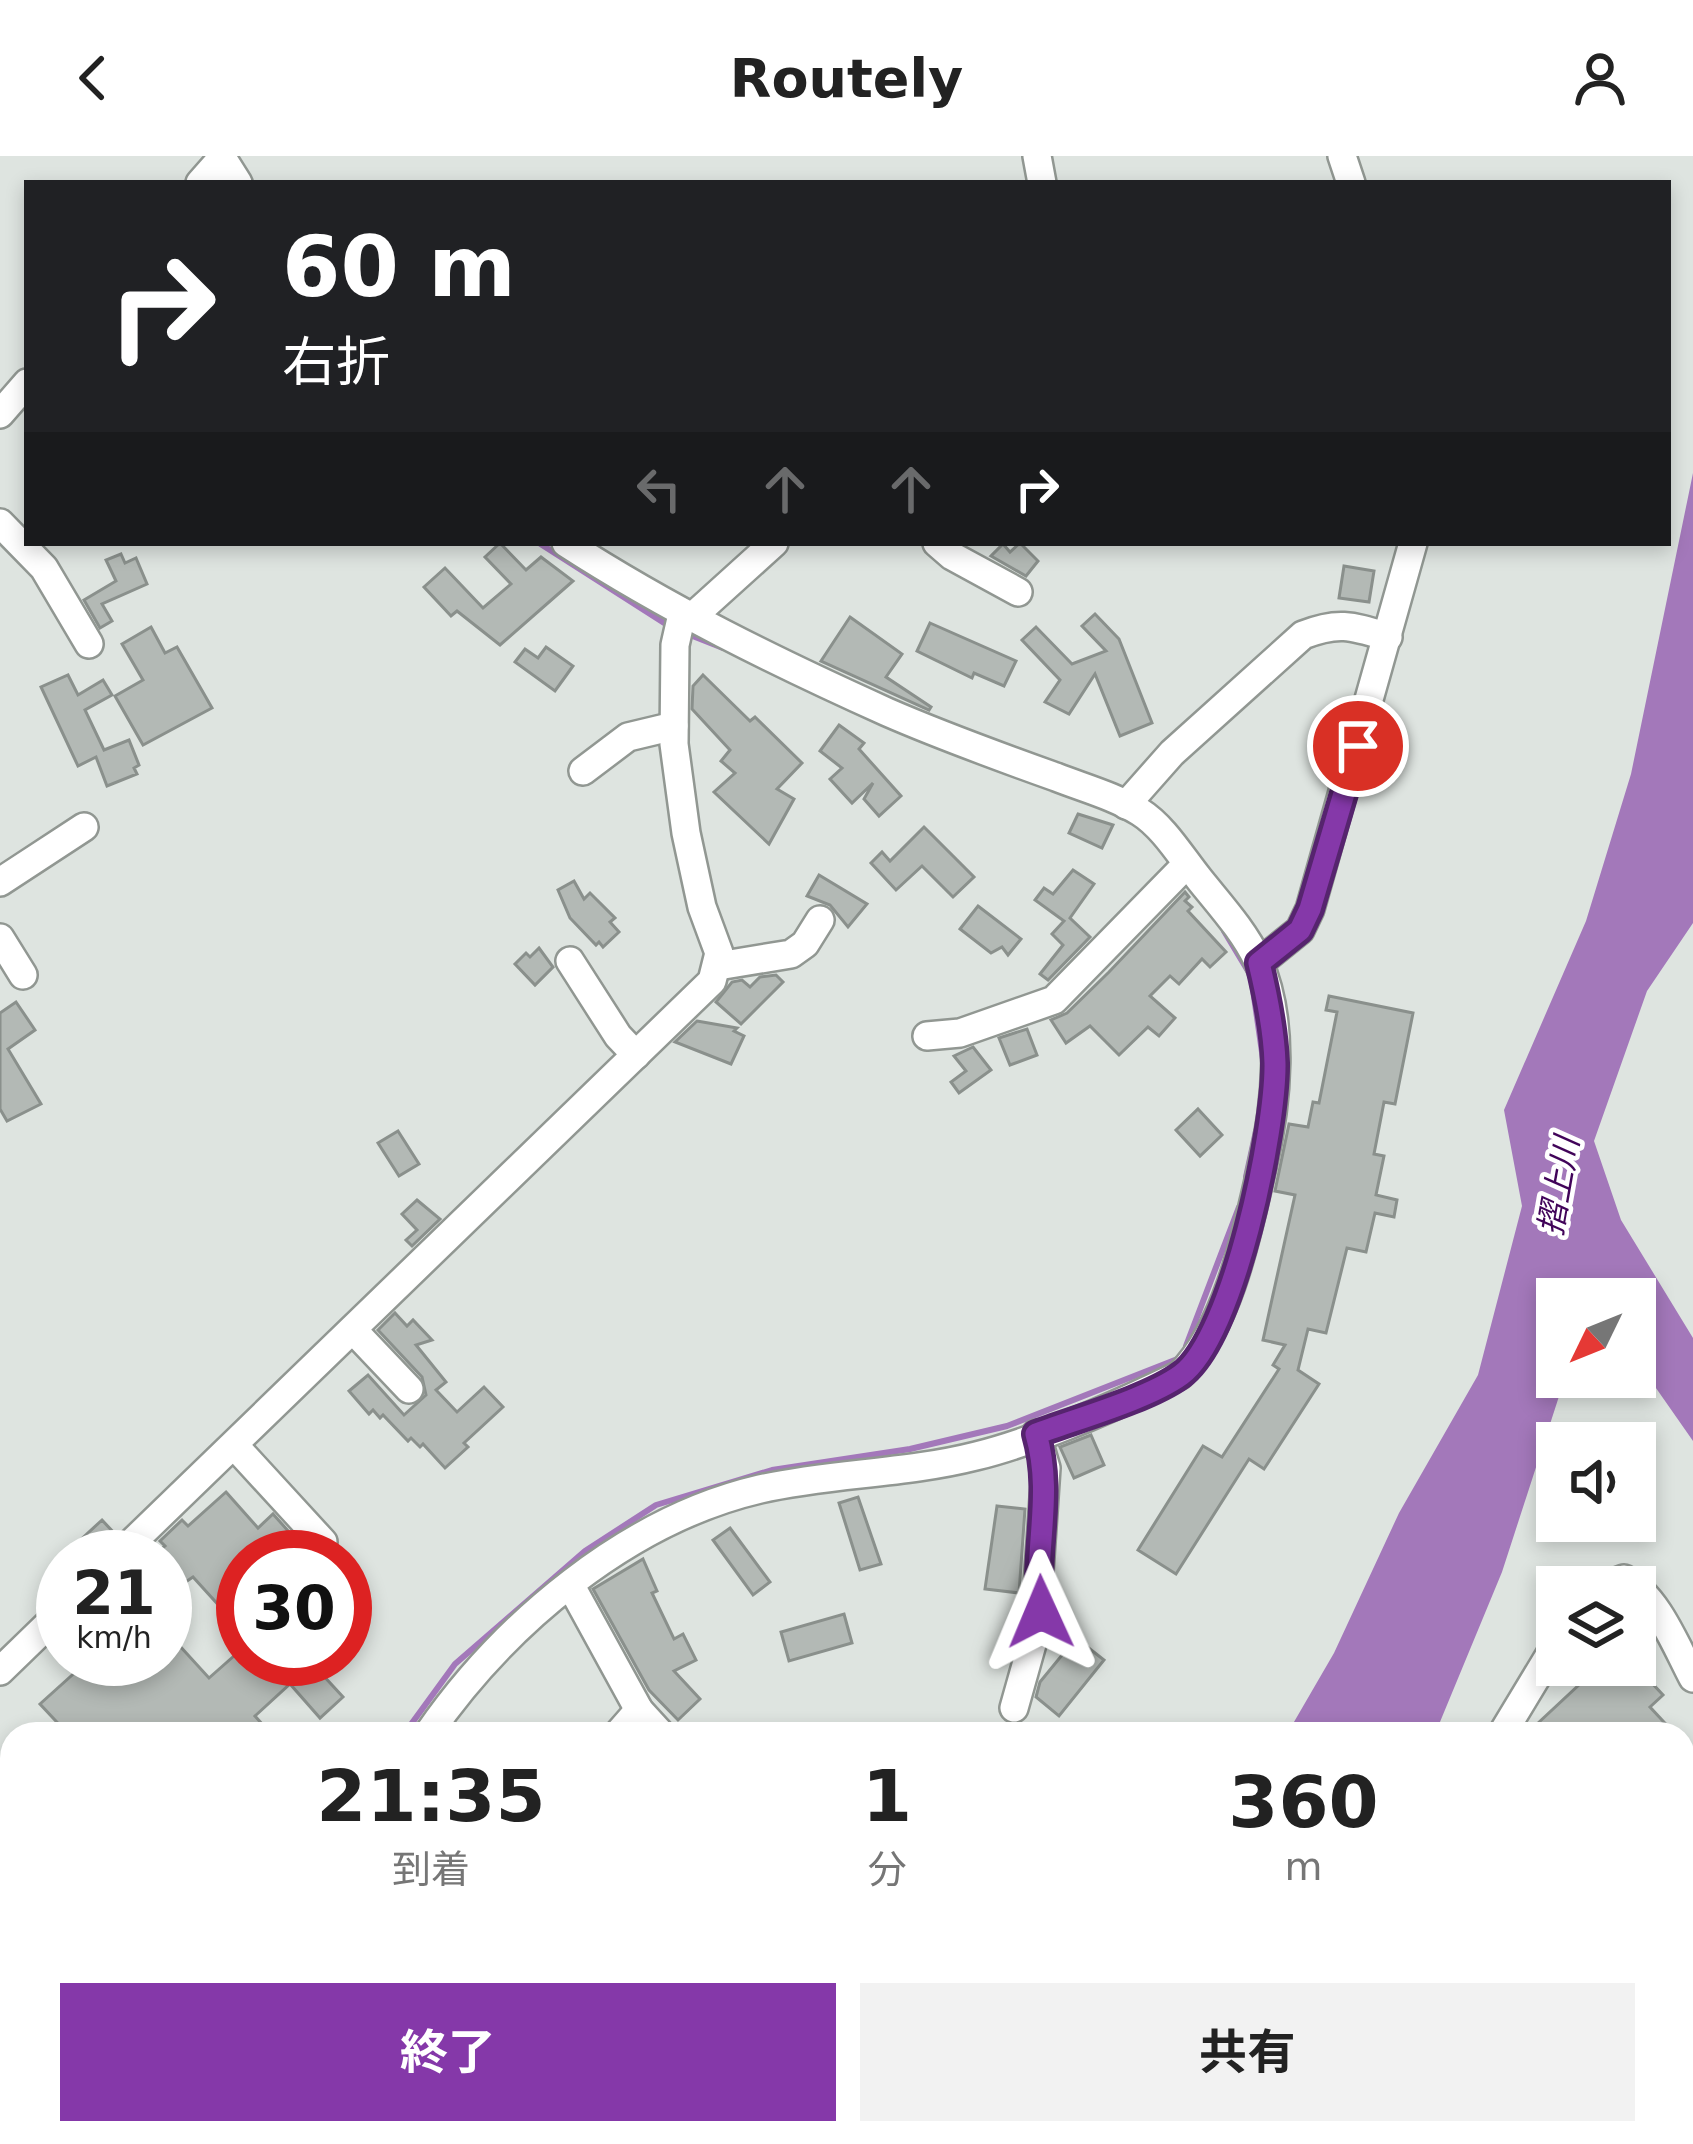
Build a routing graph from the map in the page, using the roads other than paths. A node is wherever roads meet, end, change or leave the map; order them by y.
1 (24, 386) edge
2 (0, 414) edge
3 (0, 523) edge
4 (570, 546) edge
5 (771, 546) edge
6 (940, 546) edge
7 (1412, 546) edge
8 (1018, 592) dead end
9 (682, 624) junction
10 (1388, 637) junction
11 (88, 644) dead end
12 (674, 726) junction
13 (583, 771) dead end
14 (1126, 805) junction
15 (84, 827) dead end
16 (1182, 869) junction
17 (0, 882) edge
18 (820, 920) dead end
19 (0, 938) edge
20 (570, 961) dead end
21 (1259, 963) junction
22 (718, 966) junction
23 (23, 975) dead end
24 (927, 1036) dead end
25 (635, 1055) junction
26 (354, 1330) junction
27 (409, 1389) dead end
28 (1036, 1434) junction
29 (234, 1445) junction
30 (145, 1530) edge
31 (312, 1530) edge
32 (572, 1586) junction
33 (1656, 1613) edge
34 (36, 1636) edge
35 (0, 1671) edge
36 (1536, 1678) edge
37 (1693, 1678) edge
38 (1014, 1708) dead end
39 (639, 1710) junction
40 (436, 1722) edge
41 (628, 1722) edge
42 (650, 1722) edge
43 (1509, 1722) edge

1 - 2 street
3 - 11 street
4 - 9 street
5 - 9 street
6 - 8 street
7 - 10 street
9 - 12 street
9 - 14 street
10 - 14 street
10 - 21 street
12 - 13 street
12 - 22 street
14 - 16 street
15 - 17 street
16 - 21 street
16 - 24 street
18 - 22 street
19 - 23 street
20 - 25 street
21 - 28 street
22 - 25 street
25 - 26 street
26 - 27 street
26 - 29 street
28 - 32 street
28 - 38 street
29 - 30 street
29 - 31 street
32 - 39 street
32 - 40 street
33 - 37 street
34 - 35 street
36 - 43 street
39 - 41 street
39 - 42 street

